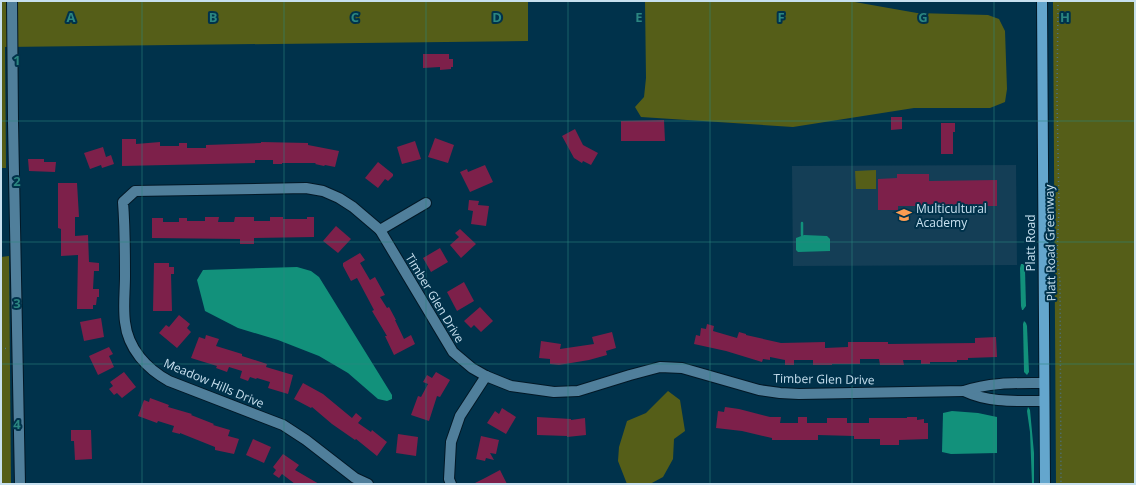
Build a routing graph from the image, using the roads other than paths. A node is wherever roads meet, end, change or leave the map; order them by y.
1 (12, 1) edge
2 (1042, 1) edge
3 (135, 191) joint
4 (426, 203) dead end
5 (380, 230) junction
6 (486, 376) junction
7 (1044, 383) junction
8 (964, 391) junction
9 (1044, 401) junction
10 (447, 482) edge
11 (20, 484) edge
12 (368, 484) edge
13 (1044, 484) edge

1 - 11 street
2 - 7 main road, Platt Road
3 - 5 street, Timber Glen Drive
3 - 12 street, Meadow Hills Drive
4 - 5 street
5 - 6 street, Timber Glen Drive
6 - 8 street, Timber Glen Drive
6 - 10 street
7 - 8 street, Timber Glen Drive
7 - 9 main road, Platt Road
8 - 9 street, Timber Glen Drive
9 - 13 main road, Platt Road

